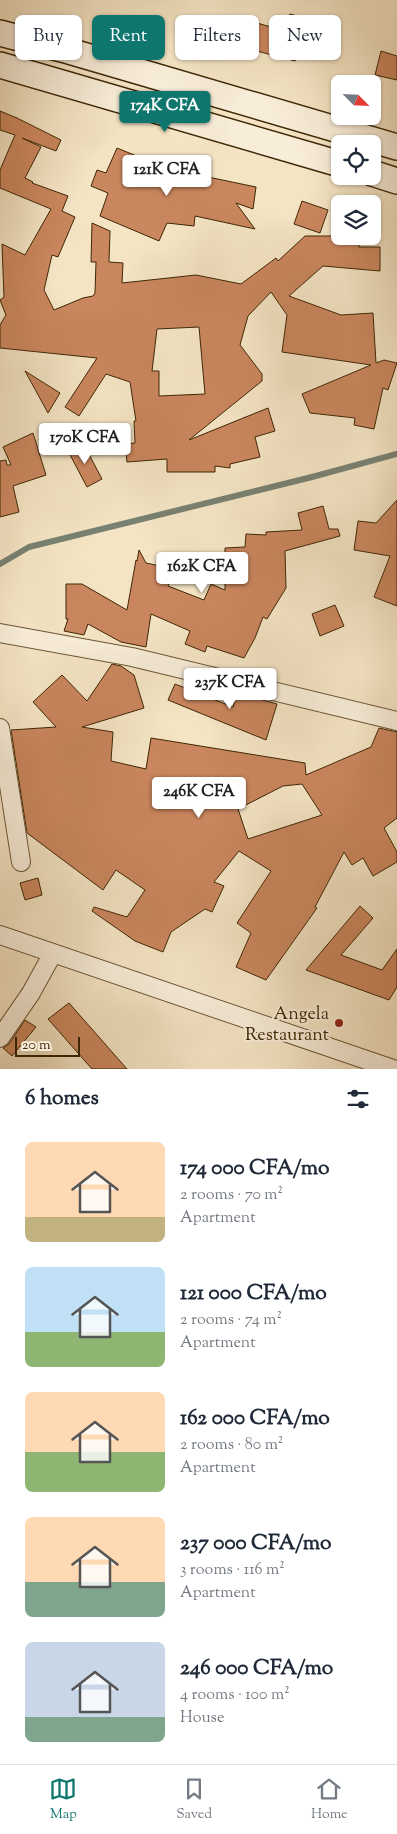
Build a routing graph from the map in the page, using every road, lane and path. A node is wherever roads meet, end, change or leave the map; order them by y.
1 (0, 33) edge
2 (0, 65) edge
3 (397, 147) edge
4 (331, 161) edge
5 (381, 177) edge
6 (397, 181) edge
7 (0, 633) edge
8 (397, 721) edge
9 (0, 728) edge
10 (21, 862) dead end
11 (0, 935) edge
12 (53, 953) junction
13 (0, 1038) edge
14 (392, 1069) edge

1 - 3 main road
2 - 4 main road
5 - 6 main road
7 - 8 street
9 - 10 street
11 - 12 street
12 - 13 street
12 - 14 street

